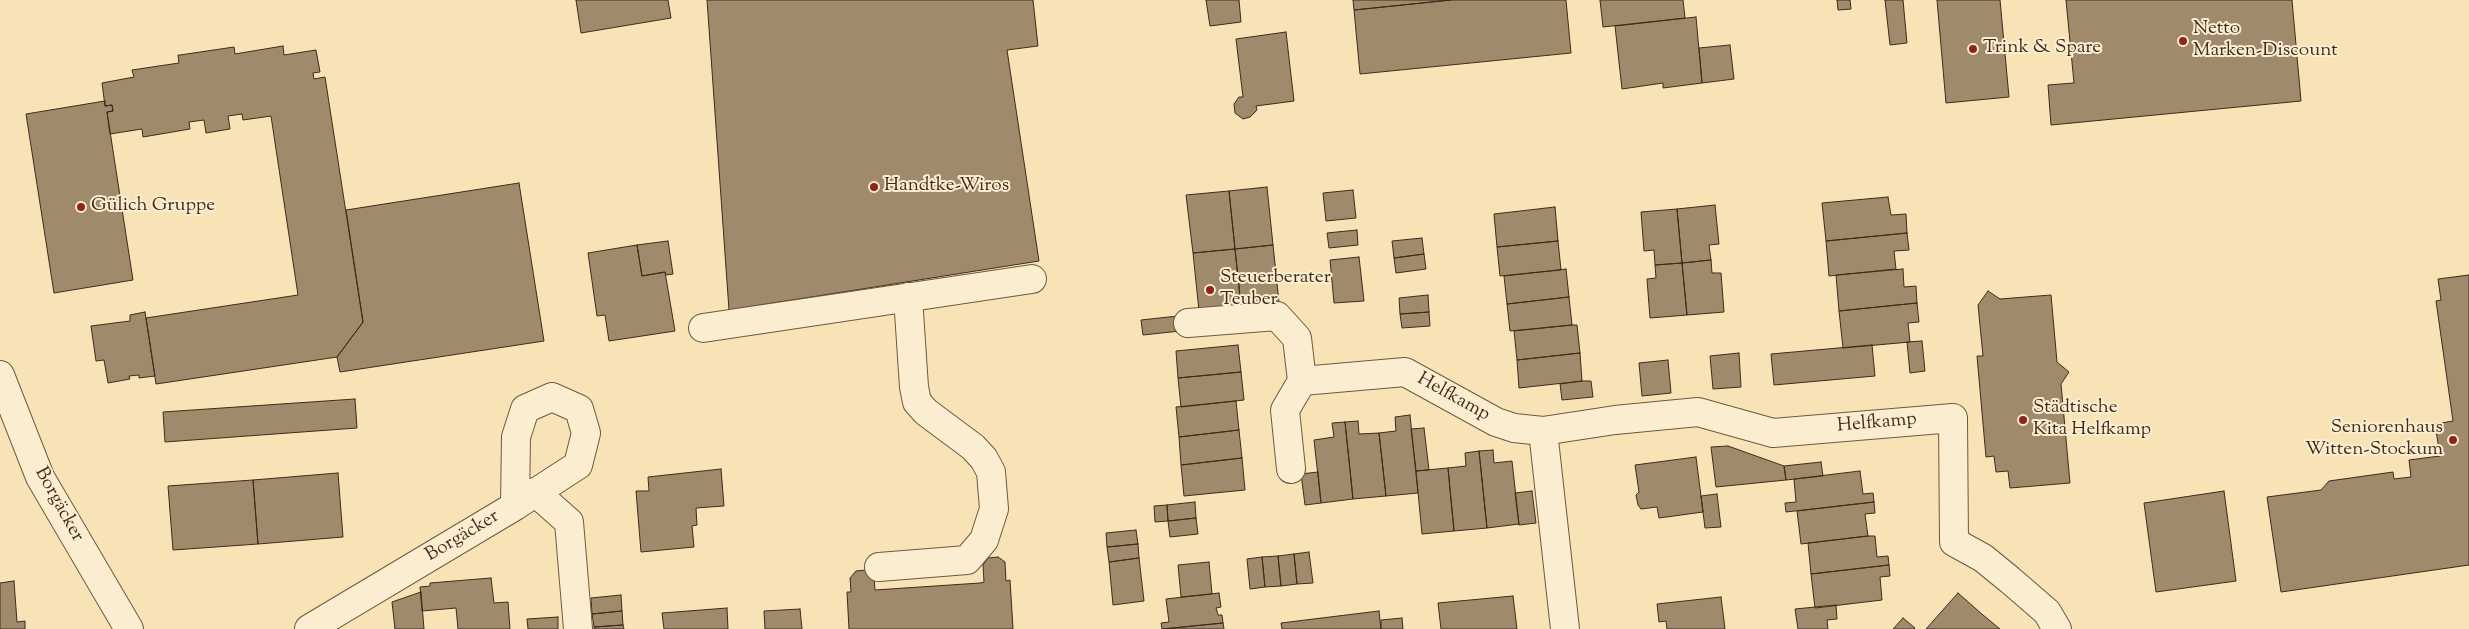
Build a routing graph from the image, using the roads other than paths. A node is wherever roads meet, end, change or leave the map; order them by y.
1 (1032, 279) dead end
2 (908, 297) junction
3 (1188, 323) dead end
4 (703, 328) dead end
5 (0, 375) edge
6 (1302, 381) junction
7 (1543, 431) junction
8 (1291, 470) dead end
9 (879, 566) dead end
10 (129, 629) edge
11 (308, 629) edge
12 (578, 629) edge
13 (1565, 629) edge
14 (2057, 629) edge

1 - 2 street
2 - 4 street
2 - 9 street
3 - 6 street
5 - 10 street, Borgäcker
6 - 7 street, Helfkamp
6 - 8 street
7 - 13 street
7 - 14 street, Helfkamp
11 - 12 street, Borgäcker

